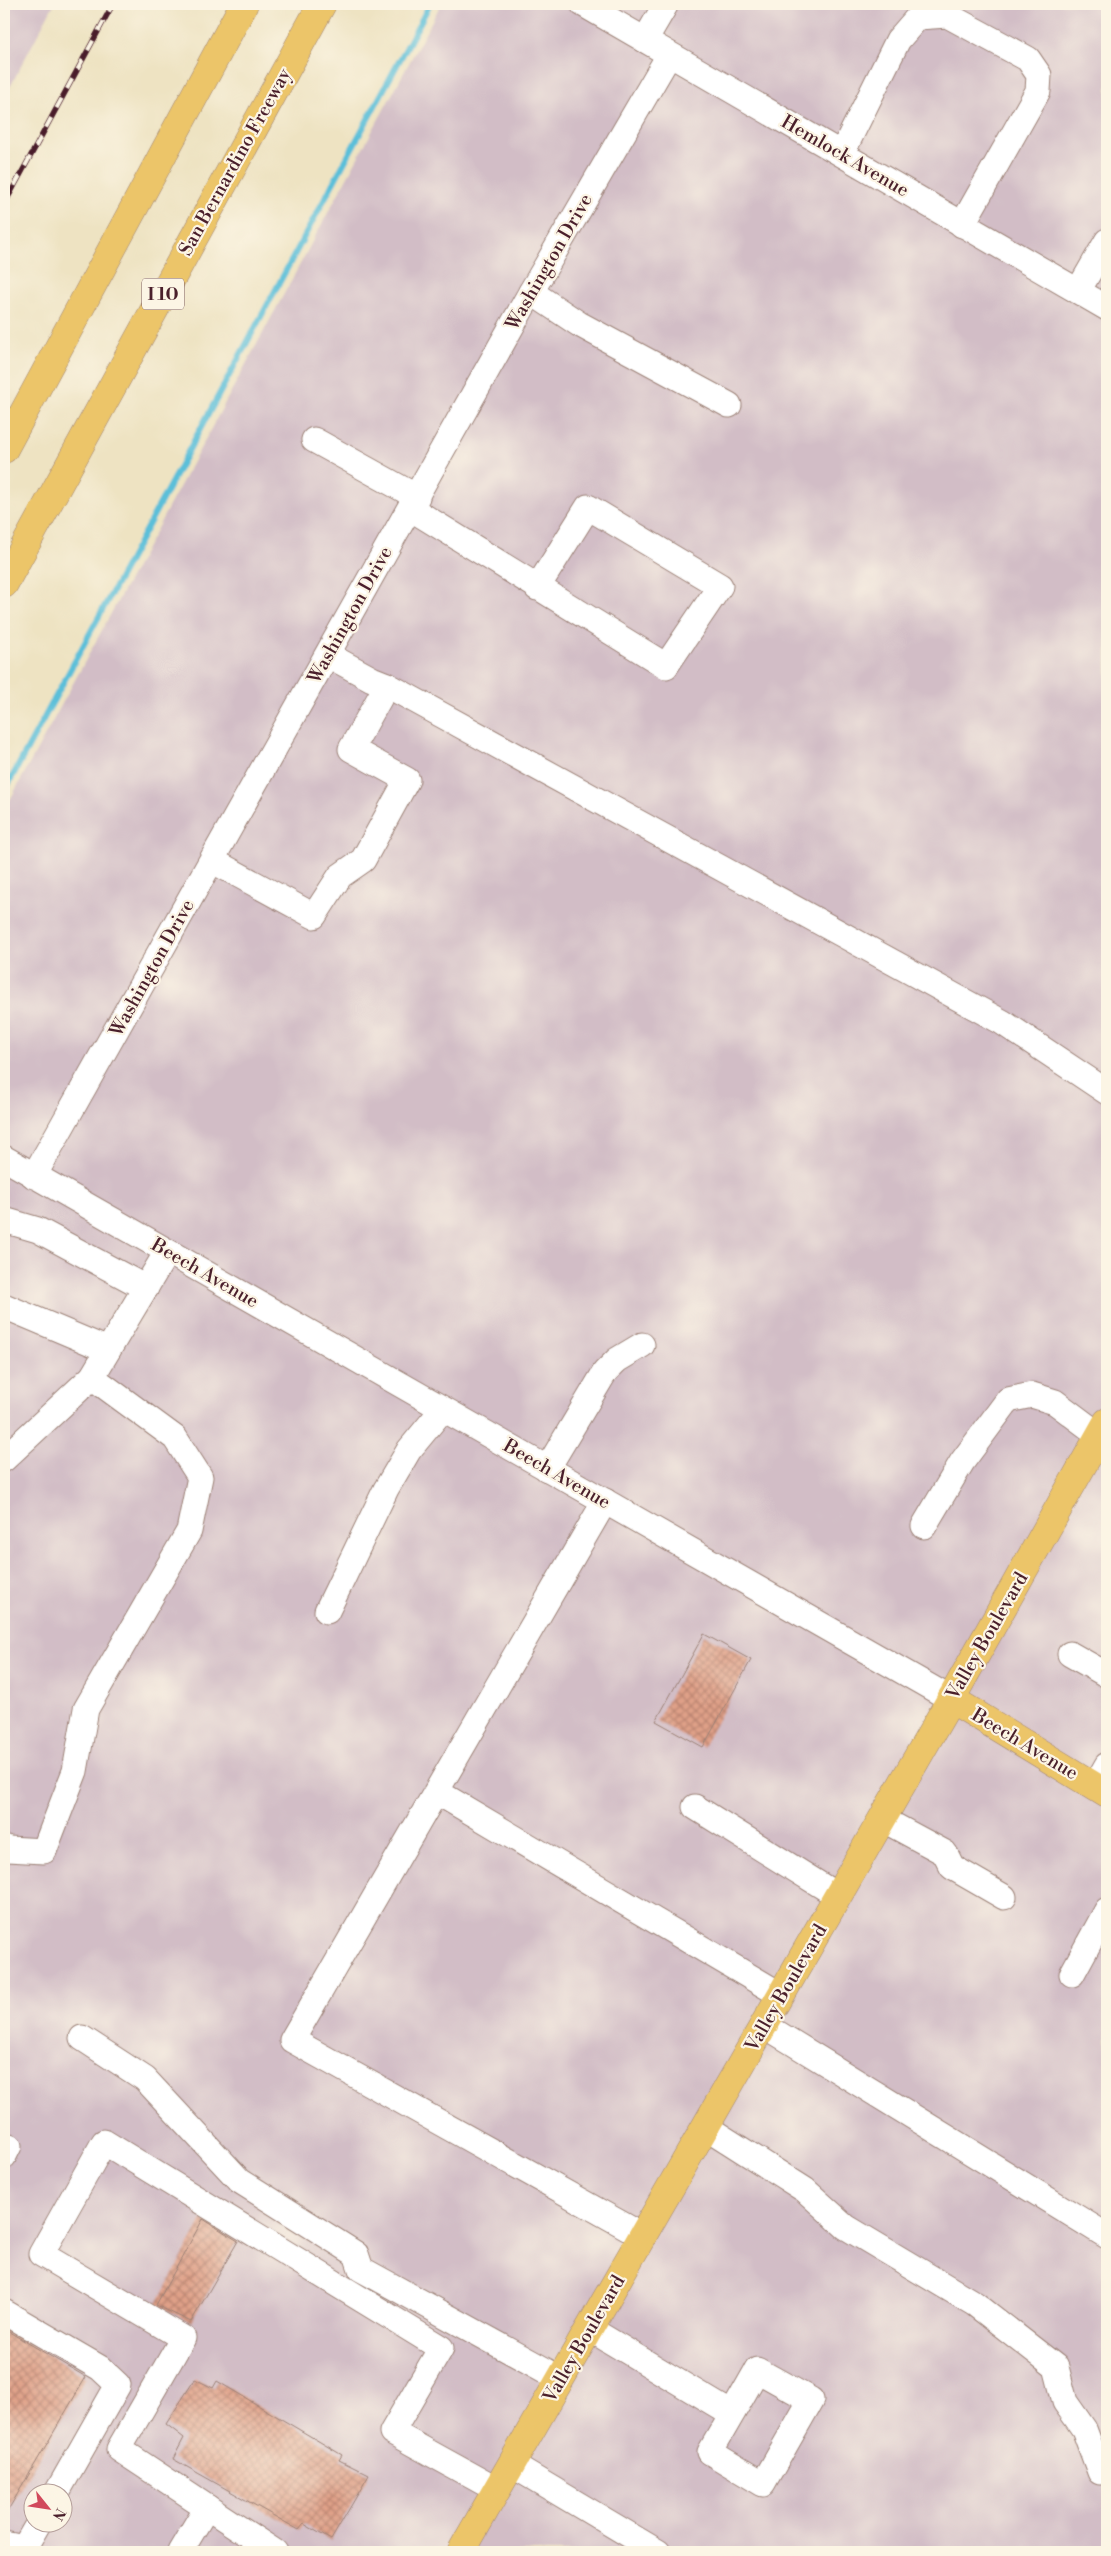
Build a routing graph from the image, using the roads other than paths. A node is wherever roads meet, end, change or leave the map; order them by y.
1 (244, 4) edge
2 (322, 4) edge
3 (583, 4) edge
4 (666, 4) edge
5 (645, 40) junction
6 (669, 55) junction
7 (842, 153) junction
8 (962, 225) junction
9 (1107, 241) edge
10 (1078, 291) junction
11 (531, 292) junction
12 (1107, 308) edge
13 (730, 405) dead end
14 (314, 440) dead end
15 (4, 449) edge
16 (413, 502) junction
17 (4, 584) edge
18 (537, 588) junction
19 (328, 655) junction
20 (387, 685) junction
21 (212, 861) junction
22 (1107, 1092) edge
23 (4, 1158) edge
24 (34, 1176) junction
25 (4, 1220) edge
26 (167, 1252) junction
27 (146, 1288) junction
28 (4, 1306) edge
29 (642, 1345) dead end
30 (108, 1350) junction
31 (92, 1378) junction
32 (443, 1409) junction
33 (1104, 1433) edge
34 (4, 1459) edge
35 (547, 1469) junction
36 (605, 1502) junction
37 (924, 1526) dead end
38 (327, 1611) dead end
39 (1070, 1654) dead end
40 (1107, 1675) edge
41 (951, 1699) junction
42 (1103, 1782) edge
43 (437, 1792) junction
44 (694, 1807) dead end
45 (882, 1819) junction
46 (4, 1847) edge
47 (838, 1896) junction
48 (1004, 1897) dead end
49 (1107, 1910) edge
50 (1072, 1974) dead end
51 (781, 1995) junction
52 (764, 2025) junction
53 (82, 2038) dead end
54 (706, 2126) junction
55 (643, 2236) junction
56 (1107, 2236) edge
57 (4, 2312) edge
58 (590, 2329) junction
59 (561, 2379) junction
60 (732, 2414) dead end
61 (512, 2465) junction
62 (1100, 2472) dead end
63 (62, 2484) edge
64 (497, 2490) junction
65 (207, 2507) junction
66 (32, 2534) edge
67 (626, 2543) edge
68 (4, 2544) edge
69 (180, 2552) edge
70 (275, 2552) edge
71 (462, 2552) edge
72 (658, 2552) edge

1 - 15 main road
2 - 17 main road, San Bernardino Freeway / I 10
3 - 5 street, Hemlock Avenue
4 - 5 street
5 - 6 street, Hemlock Avenue
6 - 7 street, Hemlock Avenue
6 - 11 street, Washington Drive
7 - 8 street, Hemlock Avenue
7 - 8 street
8 - 10 street, Hemlock Avenue
9 - 10 street
10 - 12 street, Hemlock Avenue
11 - 13 street
11 - 16 street, Washington Drive
14 - 16 street
16 - 18 street
16 - 19 street, Washington Drive
18 - 18 street
19 - 20 street
19 - 21 street, Washington Drive
20 - 21 street
20 - 22 street
21 - 24 street, Washington Drive
23 - 24 street, Beech Avenue
24 - 26 street, Beech Avenue
25 - 27 street
26 - 27 street
26 - 32 street, Beech Avenue
27 - 30 street
28 - 30 street
29 - 35 street
30 - 31 street
31 - 34 street
31 - 46 street
32 - 35 street, Beech Avenue
32 - 38 street
33 - 37 street
33 - 41 main road, Valley Boulevard
35 - 36 street, Beech Avenue
36 - 41 street, Beech Avenue
36 - 43 street
39 - 40 street
41 - 42 main road, Beech Avenue
41 - 45 main road, Valley Boulevard
43 - 51 street
43 - 55 street
44 - 47 street
45 - 47 main road, Valley Boulevard
45 - 48 street
47 - 51 main road, Valley Boulevard
49 - 50 street
51 - 52 main road, Valley Boulevard
52 - 54 main road, Valley Boulevard
52 - 56 street
53 - 59 street
54 - 55 main road, Valley Boulevard
54 - 62 street
55 - 58 main road, Valley Boulevard
57 - 63 street
58 - 59 main road, Valley Boulevard
58 - 60 street
59 - 61 main road, Valley Boulevard
61 - 64 main road, Valley Boulevard
61 - 67 street
64 - 65 street
64 - 71 main road, Valley Boulevard
65 - 69 street
65 - 70 street
66 - 68 street
67 - 72 street

